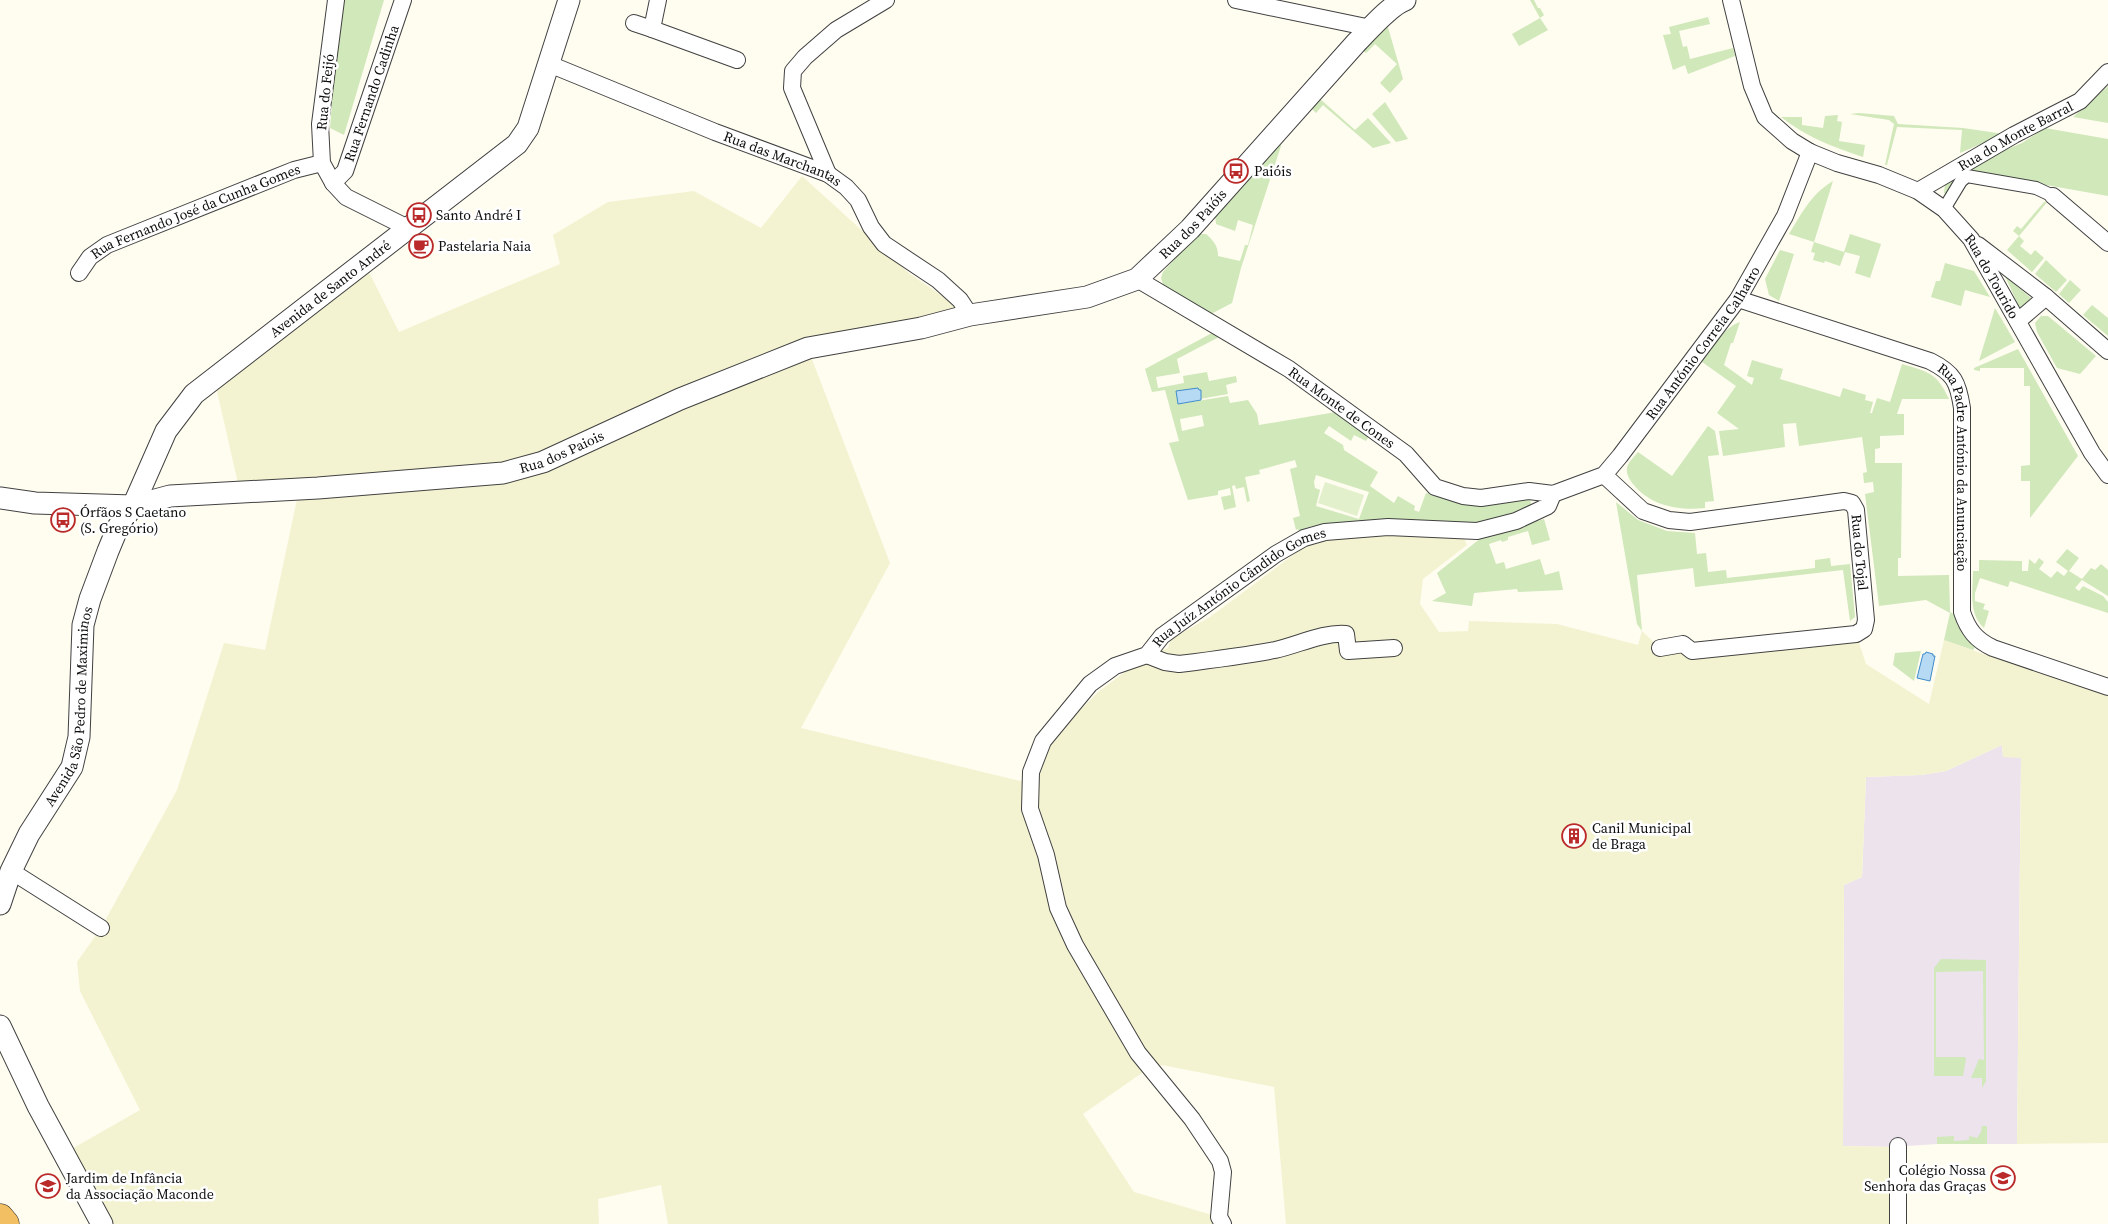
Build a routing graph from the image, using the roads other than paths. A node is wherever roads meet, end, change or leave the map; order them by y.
1 (336, 0) edge
2 (403, 0) edge
3 (569, 0) edge
4 (658, 0) edge
5 (886, 0) edge
6 (1236, 0) edge
7 (1402, 0) edge
8 (1731, 0) edge
9 (634, 23) dead end
10 (1372, 28) junction
11 (652, 29) junction
12 (737, 60) dead end
13 (549, 64) junction
14 (2108, 72) edge
15 (1810, 152) junction
16 (322, 162) junction
17 (828, 174) junction
18 (333, 183) junction
19 (1918, 191) junction
20 (2053, 196) joint
21 (1944, 209) junction
22 (408, 228) junction
23 (1971, 238) junction
24 (2108, 243) edge
25 (79, 273) dead end
26 (1137, 279) junction
27 (2046, 297) junction
28 (1738, 299) junction
29 (970, 315) junction
30 (2018, 321) junction
31 (2108, 351) edge
32 (2108, 474) edge
33 (1604, 475) junction
34 (1553, 494) junction
35 (0, 498) edge
36 (133, 506) junction
37 (1394, 648) dead end
38 (1660, 648) dead end
39 (1147, 655) junction
40 (2108, 687) edge
41 (11, 872) junction
42 (0, 904) edge
43 (101, 928) dead end
44 (0, 1026) edge
45 (1898, 1146) dead end
46 (0, 1218) edge
47 (5, 1224) edge
48 (102, 1224) edge
49 (1223, 1224) edge
50 (1898, 1224) edge

1 - 16 street, Rua do Feijó
2 - 18 street, Rua Fernando Cadinha
3 - 13 street, Avenida de Santo André
4 - 11 street
5 - 17 street
6 - 10 street
7 - 10 street, Rua dos Paióis
8 - 15 street, Rua do Tourido
9 - 11 street
10 - 26 street, Rua dos Paióis
11 - 12 street
13 - 17 street, Rua das Marchantas
13 - 22 street, Avenida de Santo André
14 - 19 street, Rua do Monte Barral
15 - 19 street, Rua do Tourido
15 - 28 street, Rua António Correia Calhatro
16 - 18 street, Rua do Feijó
16 - 25 street, Rua Fernando José da Cunha Gomes
17 - 29 street, Rua das Marchantas
18 - 22 street, Rua do Feijó
19 - 21 street, Rua do Tourido
20 - 21 street
20 - 24 street
21 - 23 street, Rua do Tourido
22 - 36 street, Avenida de Santo André
23 - 27 street
23 - 30 street, Rua do Tourido
26 - 29 street, Rua dos Paióis
26 - 34 street, Rua Monte de Cones
27 - 30 street
27 - 31 street
28 - 33 street, Rua António Correia Calhatro
28 - 40 street, Rua Padre António da Anunciação
29 - 36 street, Rua dos Paiois
30 - 32 street, Rua do Tourido
33 - 34 street, Rua António Correia Calhatro
33 - 38 street, Rua do Tojal
34 - 39 street, Rua Juíz António Cândido Gomes
35 - 36 street, Rua dos Paiois
36 - 41 street, Avenida São Pedro de Maximinos
37 - 39 street
39 - 49 street, Rua Juíz António Cândido Gomes
41 - 42 street, Avenida São Pedro de Maximinos
41 - 43 street
44 - 48 street
45 - 50 street
46 - 47 highway

